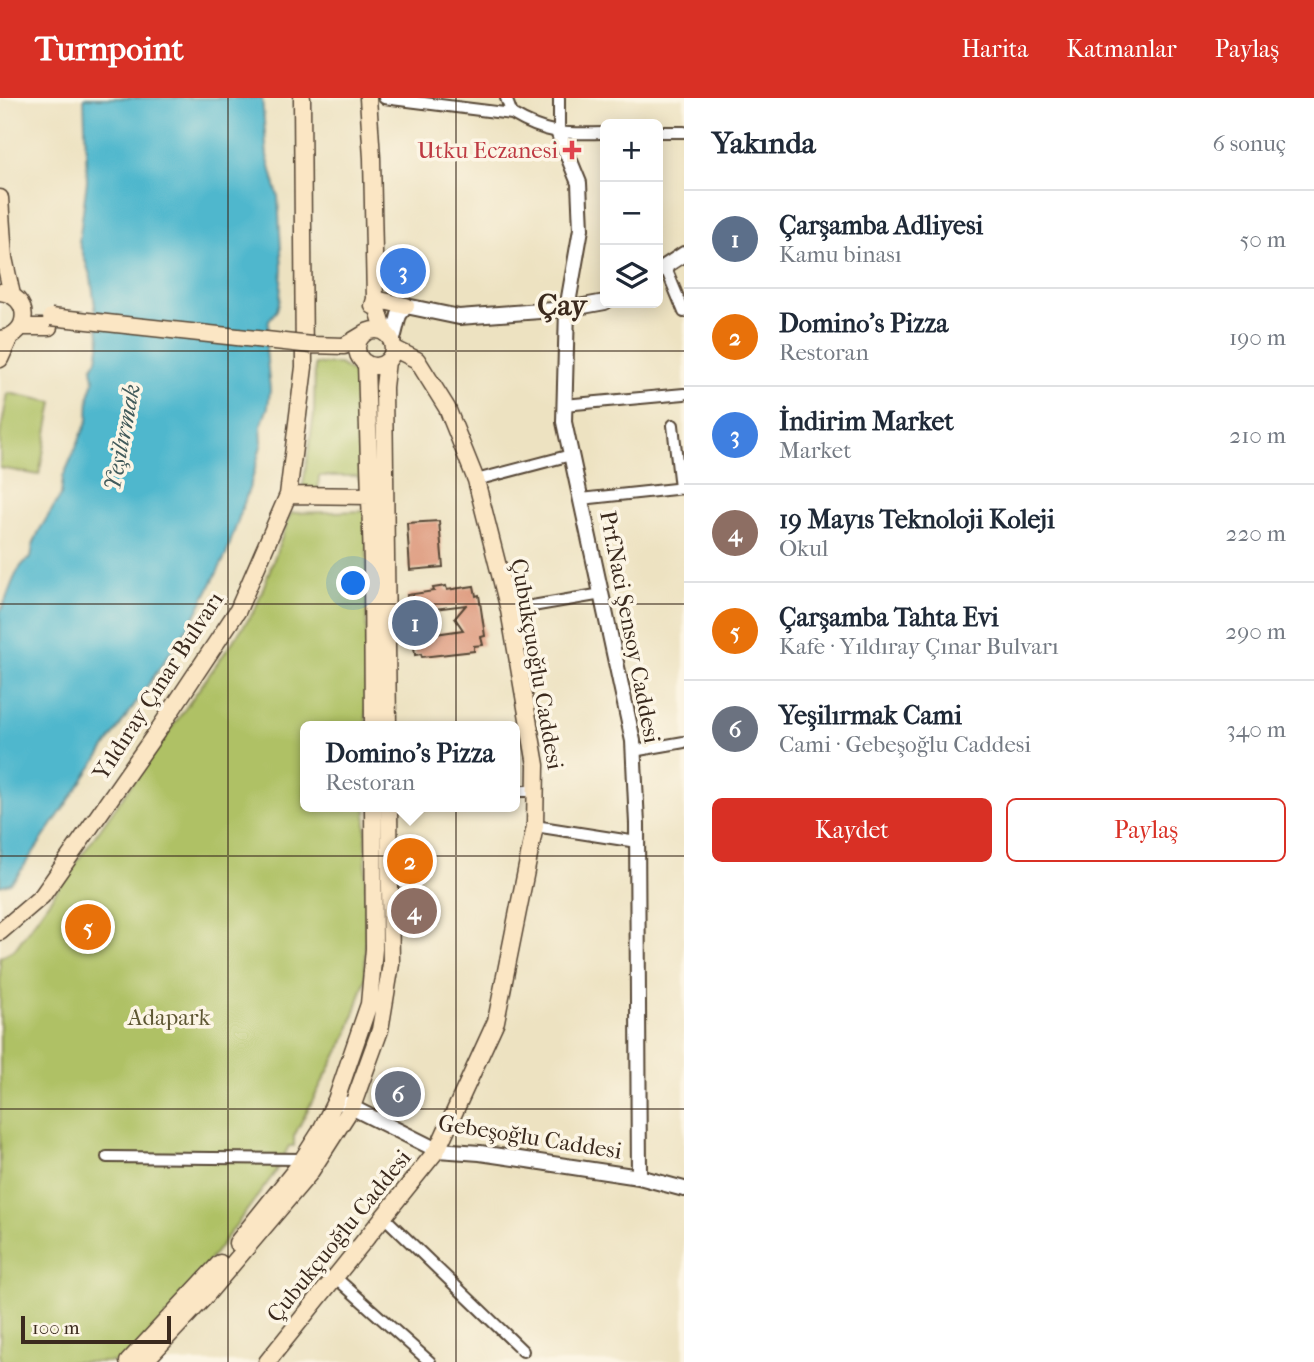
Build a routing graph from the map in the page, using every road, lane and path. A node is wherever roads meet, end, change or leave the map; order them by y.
1 (302, 98) edge
2 (368, 98) edge
3 (384, 98) edge
4 (506, 98) edge
5 (559, 98) edge
6 (512, 114) junction
7 (663, 132) edge
8 (684, 132) edge
9 (600, 133) edge
10 (559, 134) junction
11 (0, 198) edge
12 (684, 254) edge
13 (663, 267) edge
14 (663, 270) edge
15 (6, 293) edge
16 (375, 299) junction
17 (600, 303) edge
18 (406, 306) junction
19 (566, 309) junction
20 (684, 312) edge
21 (13, 329) edge
22 (382, 342) junction
23 (310, 349) junction
24 (0, 359) edge
25 (364, 361) junction
26 (684, 394) edge
27 (564, 405) junction
28 (673, 425) dead end
29 (571, 455) junction
30 (476, 480) junction
31 (682, 488) edge
32 (288, 495) junction
33 (370, 496) junction
34 (581, 499) junction
35 (602, 594) junction
36 (509, 610) junction
37 (373, 721) edge
38 (388, 721) edge
39 (684, 743) edge
40 (633, 751) junction
41 (520, 791) edge
42 (536, 791) junction
43 (373, 812) edge
44 (389, 812) edge
45 (535, 826) junction
46 (637, 842) junction
47 (0, 932) edge
48 (335, 1100) junction
49 (352, 1107) junction
50 (437, 1150) junction
51 (107, 1157) dead end
52 (303, 1159) junction
53 (639, 1177) junction
54 (684, 1189) edge
55 (384, 1217) junction
56 (335, 1277) junction
57 (185, 1311) junction
58 (523, 1351) dead end
59 (128, 1362) edge
60 (144, 1362) edge
61 (267, 1362) edge
62 (430, 1362) edge

1 - 32 main road, Yıldıray Çınar Bulvarı
2 - 16 main road
3 - 6 street
4 - 6 street
5 - 10 street
6 - 10 street
7 - 8 street
9 - 10 street
10 - 19 street, Prf.Naci Şensoy Caddesi
11 - 15 main road
12 - 13 street
14 - 20 street
15 - 21 main road
16 - 18 main road
16 - 22 main road
17 - 19 street
18 - 19 street
18 - 22 street
19 - 27 street, Prf.Naci Şensoy Caddesi
21 - 23 main road
21 - 24 main road
22 - 23 main road
22 - 25 main road
22 - 25 main road
22 - 30 main road, Çubukçuoğlu Caddesi
22 - 38 main road
23 - 25 main road
25 - 33 main road
26 - 27 street
27 - 29 street, Prf.Naci Şensoy Caddesi
28 - 31 street
29 - 30 street
29 - 34 street, Prf.Naci Şensoy Caddesi
30 - 36 main road, Çubukçuoğlu Caddesi
31 - 34 street
32 - 33 main road
32 - 47 main road, Yıldıray Çınar Bulvarı
33 - 37 main road
34 - 35 street, Prf.Naci Şensoy Caddesi
35 - 36 street
35 - 40 street, Prf.Naci Şensoy Caddesi
36 - 42 main road, Çubukçuoğlu Caddesi
39 - 40 street
40 - 46 street, Prf.Naci Şensoy Caddesi
41 - 42 street
42 - 45 main road, Çubukçuoğlu Caddesi
43 - 48 main road
44 - 49 main road
45 - 46 street
45 - 50 main road, Çubukçuoğlu Caddesi
46 - 53 street, Prf.Naci Şensoy Caddesi
48 - 49 street, Gebeşoğlu Caddesi
48 - 52 main road
49 - 50 street, Gebeşoğlu Caddesi
49 - 57 main road
50 - 53 street, Gebeşoğlu Caddesi
50 - 55 main road, Çubukçuoğlu Caddesi
51 - 52 street
52 - 57 main road
53 - 54 street, Gebeşoğlu Caddesi
55 - 56 main road, Çubukçuoğlu Caddesi
55 - 58 street
56 - 61 main road, Çubukçuoğlu Caddesi
56 - 62 street
57 - 59 main road
57 - 60 main road

